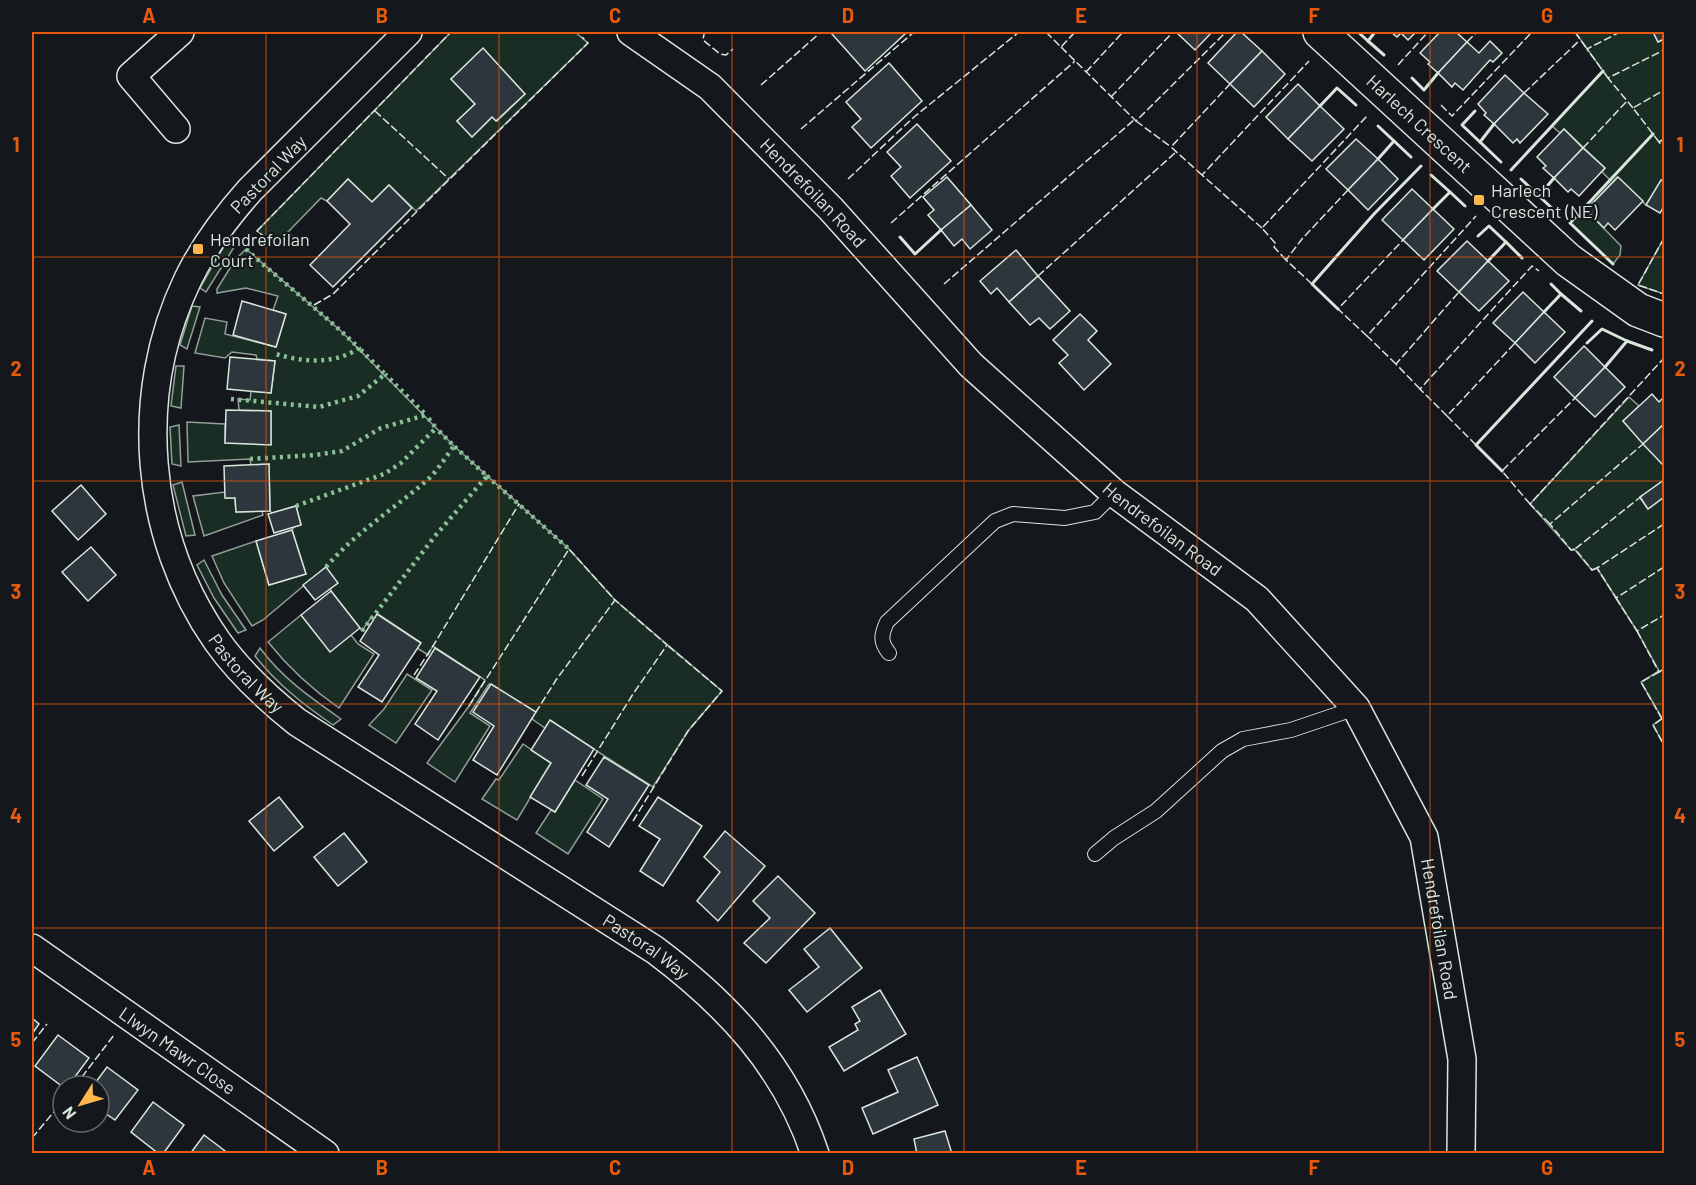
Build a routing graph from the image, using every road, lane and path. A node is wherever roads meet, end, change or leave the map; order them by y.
1 (180, 32) edge
2 (408, 32) edge
3 (631, 32) edge
4 (1320, 32) edge
5 (176, 129) dead end
6 (1665, 320) edge
7 (1114, 493) junction
8 (889, 653) dead end
9 (1356, 708) junction
10 (1095, 854) dead end
11 (32, 948) edge
12 (325, 1154) edge
13 (815, 1154) edge
14 (1461, 1154) edge

1 - 5 street
2 - 13 street, Pastoral Way
3 - 7 street, Hendrefoilan Road
4 - 6 street, Harlech Crescent
7 - 8 lane
7 - 9 street, Hendrefoilan Road
9 - 10 lane
9 - 14 street, Hendrefoilan Road
11 - 12 street, Llwyn Mawr Close

